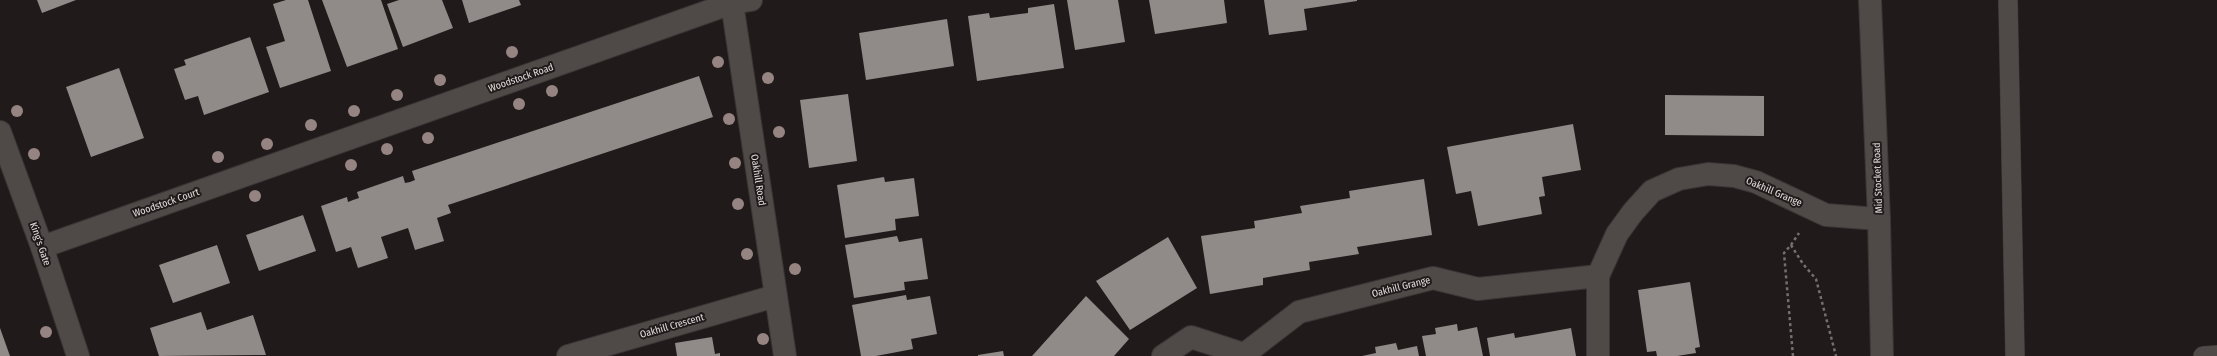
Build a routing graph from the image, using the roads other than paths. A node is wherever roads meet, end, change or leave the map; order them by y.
1 (1870, 0) edge
2 (2008, 0) edge
3 (741, 2) edge
4 (0, 132) edge
5 (291, 159) joint
6 (1879, 219) junction
7 (42, 247) junction
8 (1598, 276) junction
9 (775, 296) junction
10 (1242, 355) edge
11 (2217, 355) edge
12 (78, 356) edge
13 (568, 356) edge
14 (785, 356) edge
15 (1163, 356) edge
16 (1598, 356) edge
17 (1882, 356) edge
18 (2015, 356) edge
19 (2203, 356) edge

1 - 6 street, Mid Stocket Road
2 - 18 lane
3 - 5 street, Woodstock Road
3 - 9 street, Oakhill Road
4 - 7 street, King's Gate
5 - 7 street, Woodstock Court
6 - 8 street, Oakhill Grange
6 - 17 street, Mid Stocket Road
7 - 12 street, King's Gate
8 - 10 street, Oakhill Grange
8 - 16 street, Oakhill Grange
9 - 13 street, Oakhill Crescent
9 - 14 street, Oakhill Road
10 - 15 street, Oakhill Grange
11 - 19 lane

